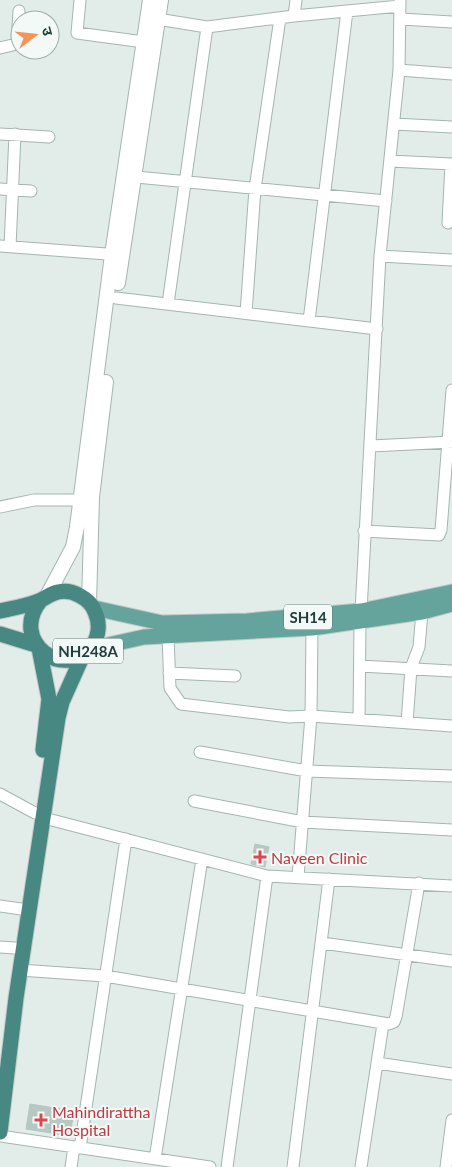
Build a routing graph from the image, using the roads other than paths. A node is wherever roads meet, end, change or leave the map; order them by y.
1 (80, 0) edge
2 (150, 0) edge
3 (161, 0) edge
4 (296, 0) edge
5 (400, 3) edge
6 (347, 11) junction
7 (294, 16) junction
8 (280, 18) junction
9 (153, 19) junction
10 (401, 19) junction
11 (452, 22) edge
12 (207, 27) junction
13 (144, 42) junction
14 (399, 70) junction
15 (452, 74) edge
16 (394, 124) junction
17 (452, 127) edge
18 (0, 134) edge
19 (15, 134) junction
20 (49, 137) dead end
21 (390, 161) junction
22 (452, 164) edge
23 (129, 177) junction
24 (186, 182) junction
25 (0, 189) edge
26 (255, 189) junction
27 (12, 190) junction
28 (31, 191) dead end
29 (324, 195) junction
30 (386, 201) junction
31 (448, 223) dead end
32 (5, 246) edge
33 (117, 255) junction
34 (380, 256) junction
35 (452, 260) edge
36 (116, 298) junction
37 (168, 304) junction
38 (246, 313) junction
39 (308, 320) junction
40 (377, 329) junction
41 (452, 390) edge
42 (450, 442) edge
43 (371, 446) junction
44 (81, 500) junction
45 (0, 507) edge
46 (364, 531) junction
47 (452, 592) edge
48 (44, 598) junction
49 (452, 604) edge
50 (92, 605) junction
51 (0, 611) edge
52 (422, 612) junction
53 (361, 617) junction
54 (312, 628) junction
55 (165, 630) junction
56 (0, 634) edge
57 (37, 646) junction
58 (87, 651) junction
59 (360, 666) junction
60 (412, 668) junction
61 (452, 671) edge
62 (169, 673) junction
63 (235, 676) dead end
64 (311, 716) junction
65 (359, 720) junction
66 (407, 723) junction
67 (452, 726) edge
68 (200, 752) dead end
69 (307, 772) junction
70 (452, 776) edge
71 (0, 794) edge
72 (194, 802) dead end
73 (40, 816) junction
74 (303, 822) junction
75 (452, 830) edge
76 (126, 839) junction
77 (202, 859) junction
78 (267, 876) junction
79 (298, 877) junction
80 (330, 879) junction
81 (419, 883) junction
82 (452, 886) edge
83 (0, 906) edge
84 (21, 909) junction
85 (322, 943) junction
86 (7, 948) edge
87 (407, 956) junction
88 (452, 962) edge
89 (20, 970) junction
90 (105, 976) junction
91 (180, 989) junction
92 (250, 1001) junction
93 (314, 1012) junction
94 (383, 1024) junction
95 (0, 1055) edge
96 (377, 1063) junction
97 (452, 1074) edge
98 (452, 1120) edge
99 (0, 1134) edge
100 (77, 1147) junction
101 (148, 1161) edge
102 (71, 1167) edge
103 (210, 1167) edge
104 (227, 1167) edge
105 (293, 1167) edge
106 (362, 1167) edge
107 (447, 1167) edge

1 - 13 street
2 - 9 street
3 - 9 street
4 - 7 street
5 - 6 street
5 - 10 street
6 - 7 street
6 - 29 street
7 - 8 street
8 - 12 street
8 - 26 street
9 - 12 street
9 - 13 street
9 - 23 street
10 - 11 street
10 - 14 street
12 - 24 street
13 - 23 street
14 - 15 street
14 - 16 street
16 - 17 street
16 - 21 street
18 - 19 street
19 - 20 street
19 - 27 street
21 - 22 street
21 - 30 street
22 - 31 street
23 - 24 street
23 - 33 street
24 - 26 street
24 - 37 street
25 - 27 street
26 - 29 street
26 - 38 street
27 - 28 street
27 - 32 street
29 - 30 street
29 - 39 street
30 - 34 street
32 - 33 street
33 - 36 street
33 - 44 street
34 - 35 street
34 - 40 street
36 - 37 street
36 - 50 street
37 - 38 street
38 - 39 street
39 - 40 street
40 - 43 street
41 - 42 street
42 - 43 street
42 - 46 street
43 - 46 street
44 - 45 street
44 - 48 street
46 - 53 street
47 - 53 main road, SH14
48 - 50 highway
48 - 51 highway
48 - 57 highway, NH248A
49 - 52 main road, SH14
50 - 55 main road, SH14
50 - 58 highway, NH248A
52 - 53 main road, SH14
52 - 60 street
53 - 54 main road, SH14
53 - 55 main road, SH14
53 - 59 street
54 - 55 main road, SH14
54 - 64 street
55 - 58 main road, SH14
55 - 62 street
56 - 57 highway, NH248A
57 - 58 highway, NH248A
57 - 73 highway, NH248A
58 - 73 highway, NH248A
59 - 60 street
59 - 65 street
60 - 61 street
60 - 66 street
62 - 63 street
62 - 64 street
64 - 65 street
64 - 69 street
65 - 66 street
66 - 67 street
68 - 69 street
69 - 70 street
69 - 74 street
71 - 73 street
72 - 74 street
73 - 76 street
73 - 84 highway, NH248A
73 - 89 highway, NH248A
74 - 75 street
74 - 79 street
76 - 77 street
76 - 90 street
77 - 78 street
77 - 91 street
78 - 79 street
78 - 92 street
79 - 80 street
80 - 81 street
80 - 85 street
81 - 82 street
81 - 87 street
83 - 84 street
84 - 86 highway, NH248A
85 - 87 street
85 - 93 street
86 - 95 highway, NH248A
87 - 88 street
87 - 94 street
89 - 90 street
89 - 99 highway, NH248A
90 - 91 street
90 - 100 street
91 - 92 street
91 - 101 street
92 - 93 street
92 - 104 street
93 - 94 street
93 - 105 street
94 - 96 street
96 - 97 street
96 - 106 street
98 - 107 street
99 - 100 street
100 - 101 street
100 - 102 street
101 - 103 street

